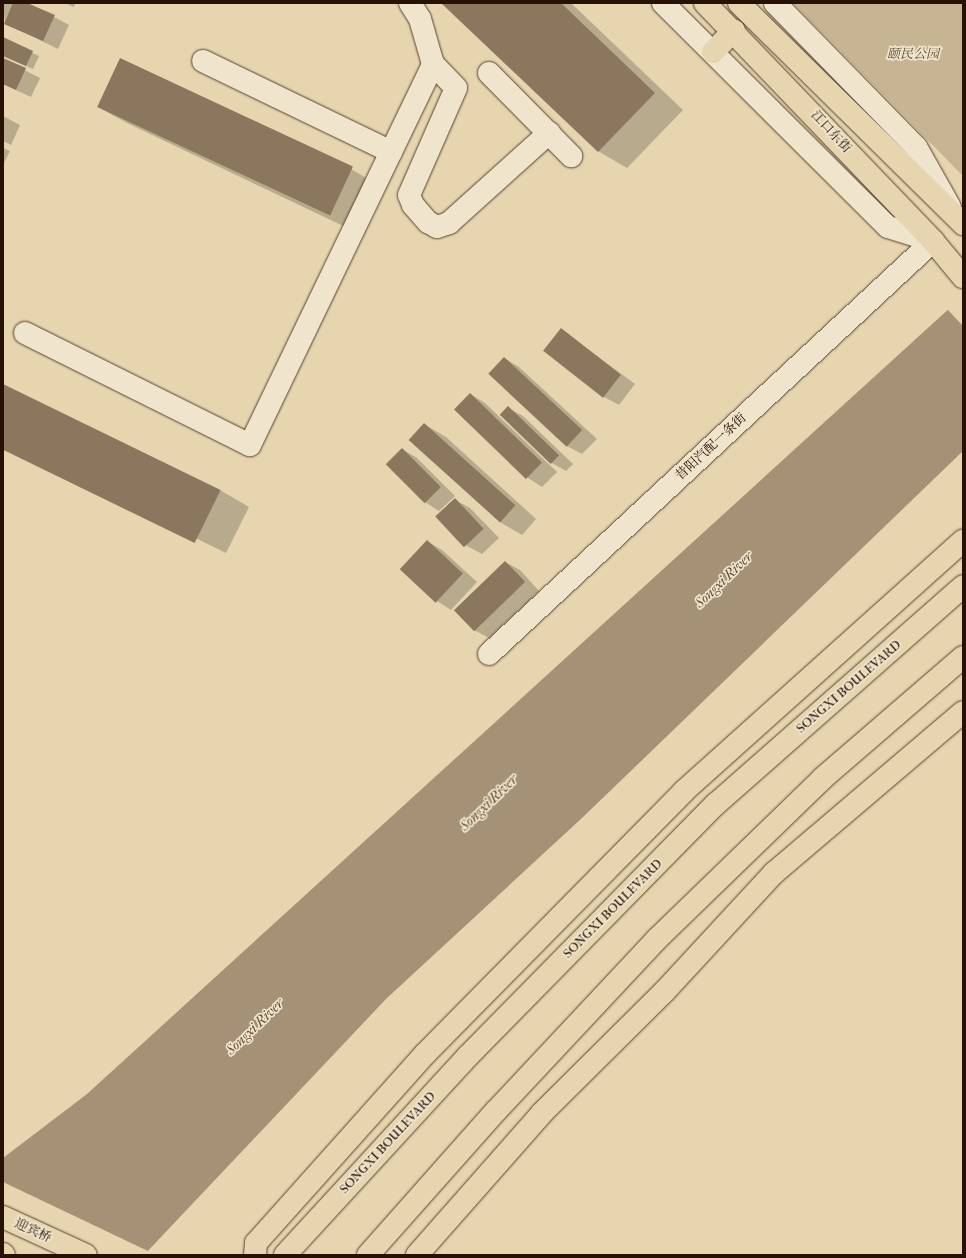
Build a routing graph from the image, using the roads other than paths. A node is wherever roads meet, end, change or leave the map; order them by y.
1 (410, 3) edge
2 (663, 3) edge
3 (706, 3) edge
4 (775, 3) edge
5 (747, 6) edge
6 (734, 30) junction
7 (713, 52) junction
8 (203, 61) dead end
9 (433, 64) junction
10 (489, 73) dead end
11 (549, 134) junction
12 (391, 152) junction
13 (571, 156) dead end
14 (959, 221) edge
15 (933, 240) junction
16 (957, 271) edge
17 (25, 333) dead end
18 (963, 541) edge
19 (963, 586) edge
20 (489, 654) dead end
21 (963, 657) edge
22 (963, 712) edge
23 (3, 1217) edge
24 (86, 1255) edge
25 (255, 1255) edge
26 (286, 1255) edge
27 (368, 1255) edge
28 (417, 1255) edge

1 - 9 street
2 - 7 street
3 - 6 main road, 江口东街
4 - 14 street
5 - 14 main road, 江口东街
6 - 7 main road
6 - 15 main road, 江口东街
7 - 15 street
8 - 12 street
9 - 11 street
9 - 12 street
10 - 11 street
11 - 13 street
12 - 17 street
14 - 15 main road
15 - 16 main road, 江口东街
15 - 20 street, 昔阳汽配一条街
18 - 25 main road
19 - 26 main road, SONGXI BOULEVARD
21 - 27 main road
22 - 28 main road
23 - 24 main road, 迎宾桥

